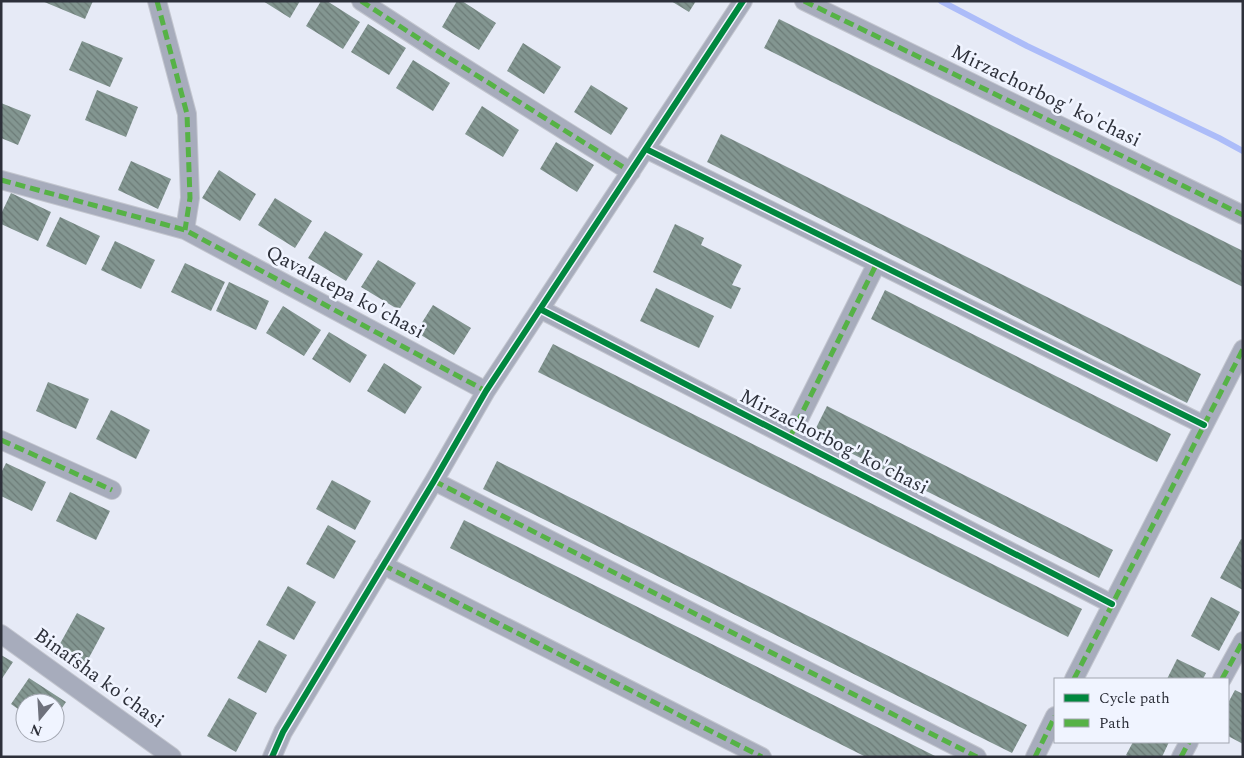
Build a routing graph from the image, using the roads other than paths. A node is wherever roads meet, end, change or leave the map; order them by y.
1 (157, 1) edge
2 (361, 1) edge
3 (743, 1) edge
4 (804, 1) edge
5 (646, 149) junction
6 (631, 172) junction
7 (1, 180) edge
8 (1243, 215) edge
9 (185, 230) junction
10 (877, 263) junction
11 (540, 308) junction
12 (1243, 349) edge
13 (486, 392) junction
14 (1204, 425) junction
15 (790, 438) junction
16 (1, 440) edge
17 (434, 481) junction
18 (112, 490) dead end
19 (384, 565) junction
20 (1112, 604) junction
21 (1, 634) edge
22 (1243, 640) edge
23 (1075, 678) edge
24 (1223, 678) edge
25 (1054, 718) edge
26 (1188, 743) edge
27 (172, 757) edge
28 (272, 757) edge
29 (762, 757) edge
30 (977, 757) edge
31 (1035, 757) edge
32 (1181, 757) edge

1 - 9 street
2 - 6 street
3 - 5 street
4 - 8 street, Mirzachorbog' ko'chasi
5 - 6 street
5 - 10 street
6 - 11 street
7 - 9 street, Qavalatepa ko'chasi
9 - 13 street, Qavalatepa ko'chasi
10 - 14 street
10 - 15 street
11 - 13 street
11 - 15 street, Mirzachorbog' ko'chasi
12 - 14 street
13 - 17 street
14 - 20 street
15 - 20 street, Mirzachorbog' ko'chasi
16 - 18 street
17 - 19 street
17 - 30 street
19 - 28 street
19 - 29 street
20 - 23 street
21 - 27 street, Binafsha ko'chasi
22 - 24 street
25 - 31 street
26 - 32 street

